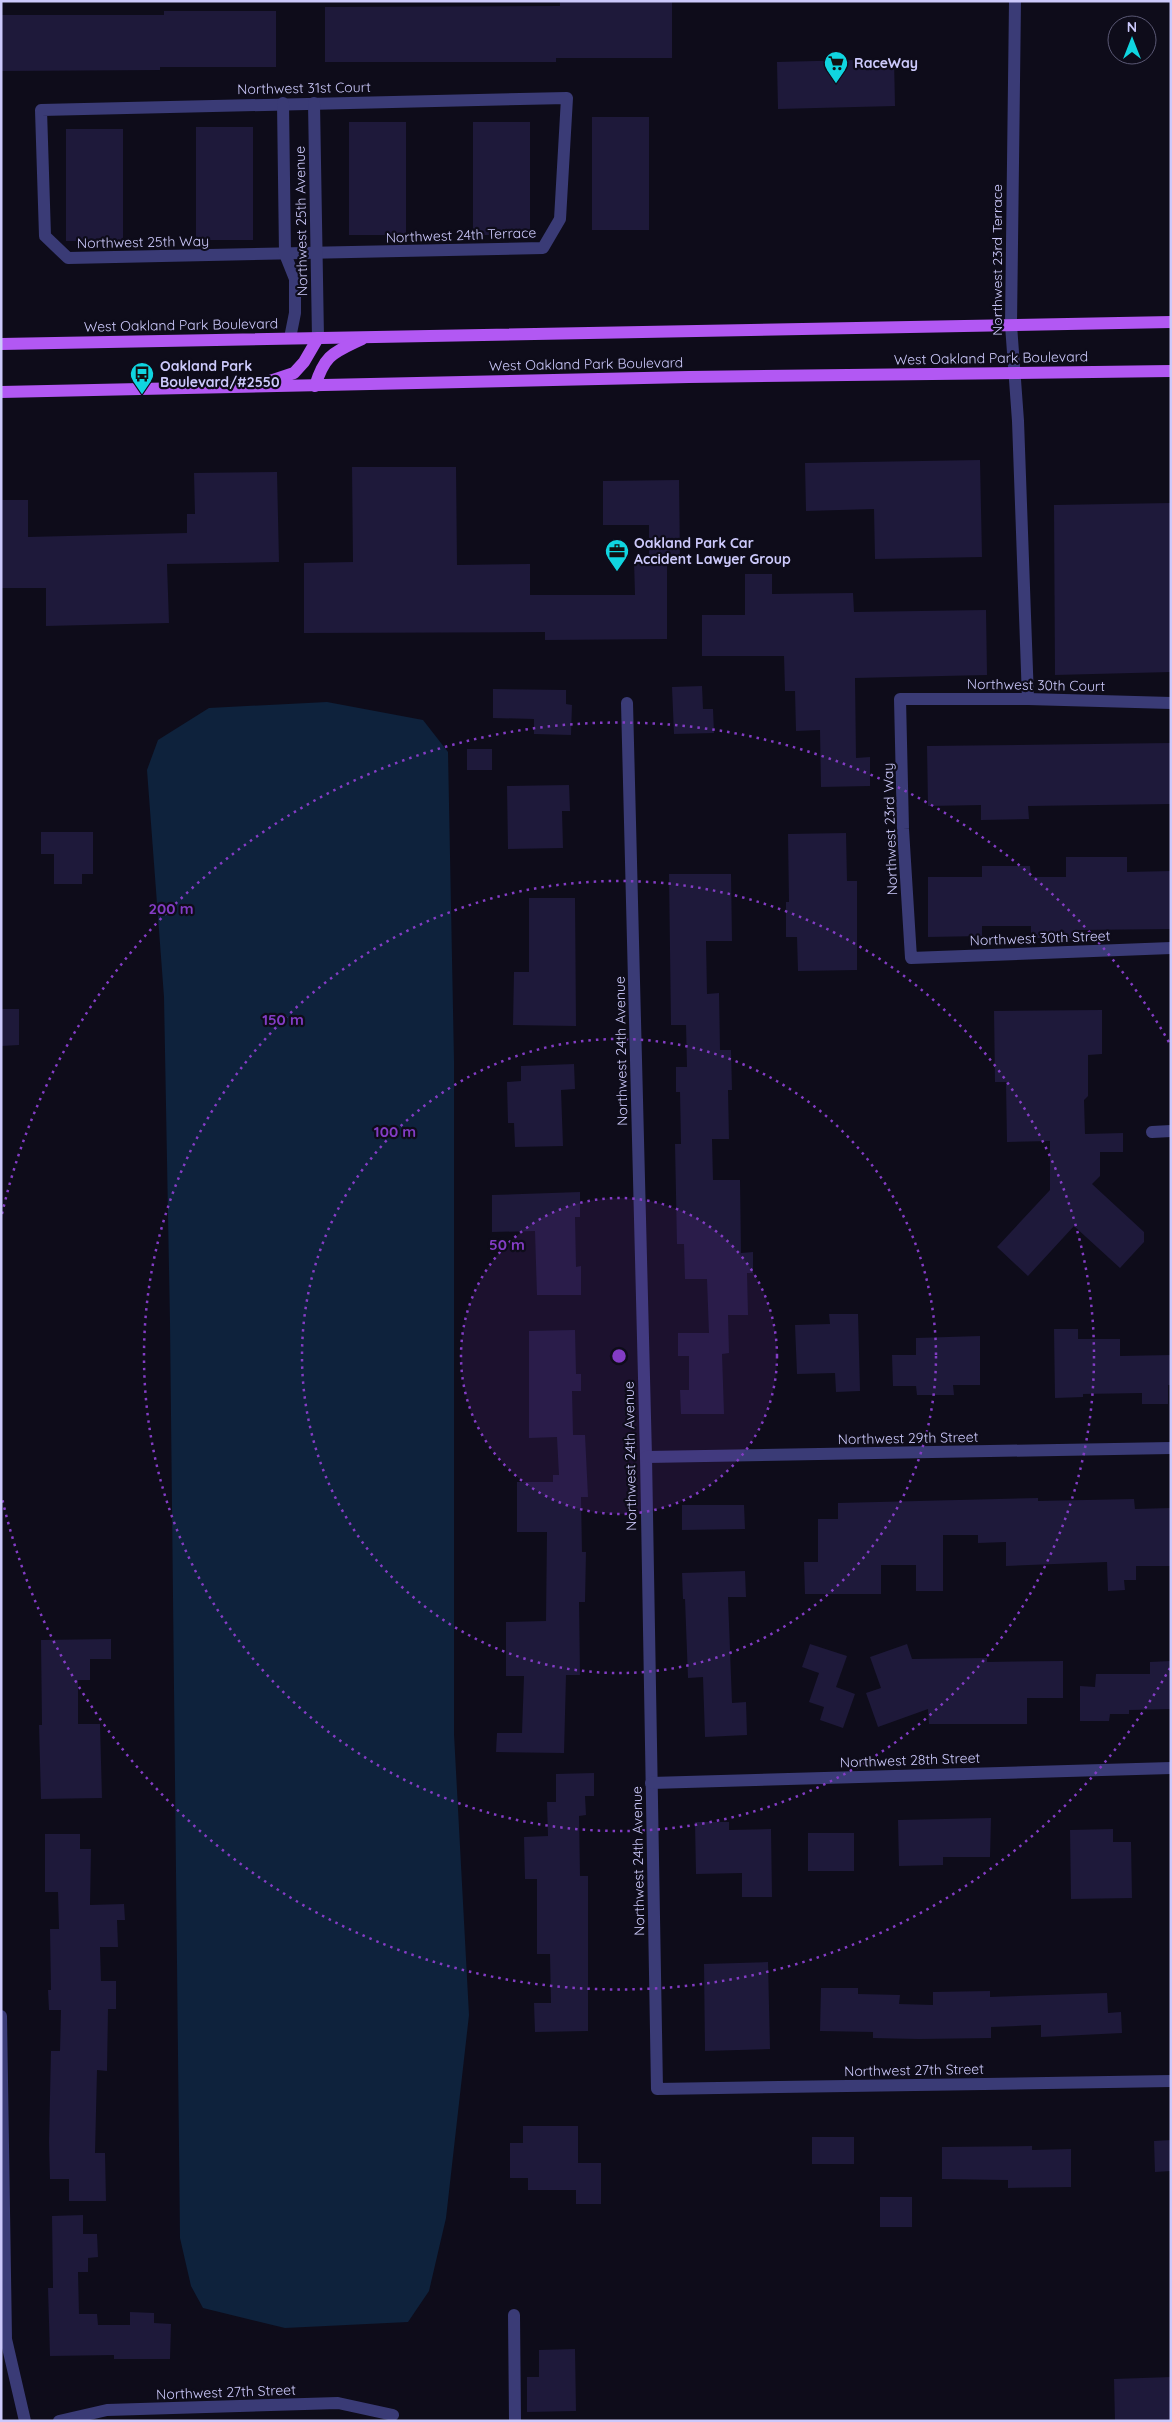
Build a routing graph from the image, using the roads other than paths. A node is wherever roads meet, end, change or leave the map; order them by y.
1 (1015, 1) edge
2 (567, 98) joint
3 (283, 103) junction
4 (314, 103) junction
5 (41, 110) joint
6 (316, 253) junction
7 (286, 254) junction
8 (1171, 322) edge
9 (1011, 325) junction
10 (366, 336) junction
11 (290, 338) junction
12 (318, 338) junction
13 (1, 344) edge
14 (1013, 371) junction
15 (1171, 371) edge
16 (255, 386) junction
17 (315, 386) junction
18 (1, 392) edge
19 (900, 699) joint
20 (1028, 699) junction
21 (627, 703) dead end
22 (1171, 703) edge
23 (1171, 948) edge
24 (911, 958) joint
25 (1171, 1131) edge
26 (1152, 1132) dead end
27 (1171, 1448) edge
28 (646, 1457) junction
29 (1171, 1768) edge
30 (651, 1783) junction
31 (1, 2016) edge
32 (1171, 2081) edge
33 (657, 2089) joint
34 (514, 2315) dead end
35 (394, 2415) dead end
36 (24, 2421) edge
37 (59, 2421) edge
38 (515, 2421) edge

1 - 9 street, Northwest 23rd Terrace
2 - 4 street, Northwest 31st Court
2 - 6 street, Northwest 24th Terrace
3 - 4 street, Northwest 31st Court
3 - 5 street, Northwest 31st Court
3 - 7 street, Northwest 25th Avenue
4 - 6 street, Northwest 25th Avenue
5 - 7 street, Northwest 25th Way
6 - 7 street, Northwest 25th Way
6 - 12 street, Northwest 25th Avenue
7 - 11 street, Northwest 25th Avenue
8 - 9 main road, West Oakland Park Boulevard
9 - 10 main road, West Oakland Park Boulevard
9 - 14 street, Northwest 23rd Terrace
10 - 12 main road, West Oakland Park Boulevard
10 - 17 main road
11 - 12 main road, West Oakland Park Boulevard
11 - 13 main road, West Oakland Park Boulevard
12 - 16 main road
14 - 15 main road, West Oakland Park Boulevard
14 - 17 main road, West Oakland Park Boulevard
14 - 20 street, Northwest 23rd Terrace
16 - 17 main road, West Oakland Park Boulevard
16 - 18 main road, West Oakland Park Boulevard
19 - 20 street, Northwest 30th Court
19 - 24 street, Northwest 23rd Way
20 - 22 street, Northwest 30th Court
21 - 28 street, Northwest 24th Avenue
23 - 24 street, Northwest 30th Street
25 - 26 street
27 - 28 street, Northwest 29th Street
28 - 30 street, Northwest 24th Avenue
29 - 30 street, Northwest 28th Street
30 - 33 street, Northwest 24th Avenue
31 - 36 street
32 - 33 street, Northwest 27th Street
34 - 38 street
35 - 37 street, Northwest 27th Street

